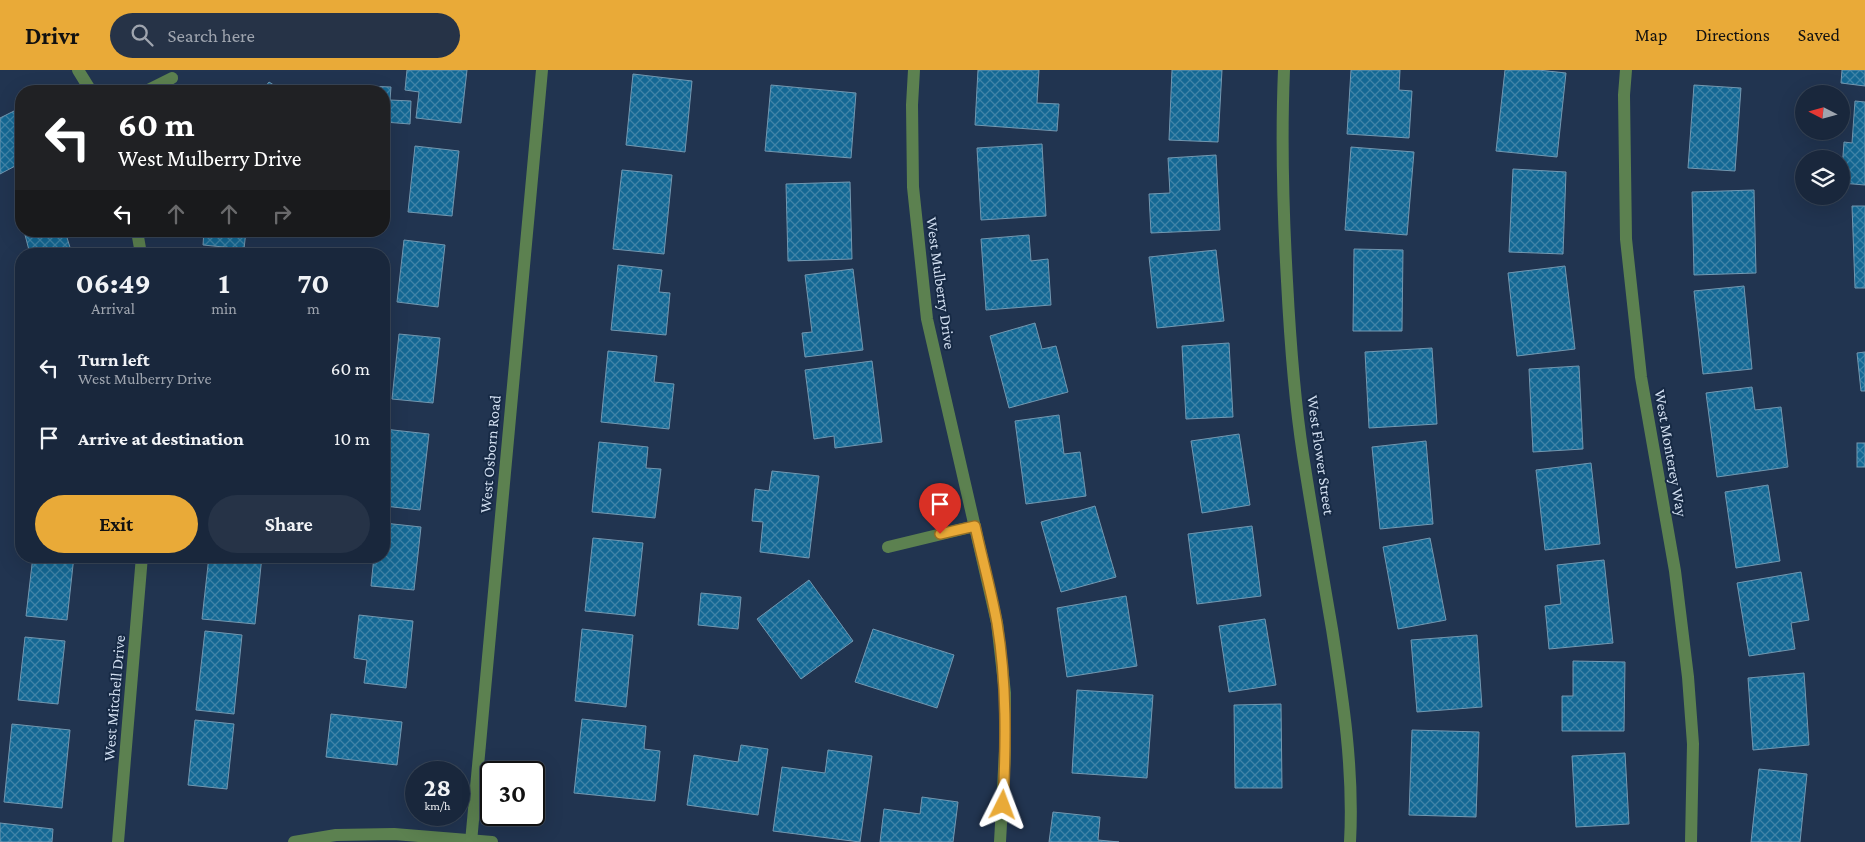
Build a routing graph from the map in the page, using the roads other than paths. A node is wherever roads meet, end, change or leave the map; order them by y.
1 (78, 70) edge
2 (542, 70) edge
3 (914, 70) edge
4 (1284, 70) edge
5 (1626, 70) edge
6 (172, 78) dead end
7 (87, 85) edge
8 (158, 85) edge
9 (975, 526) junction
10 (888, 547) dead end
11 (141, 563) edge
12 (471, 841) edge
13 (118, 842) edge
14 (294, 842) edge
15 (492, 842) edge
16 (1000, 842) edge
17 (1350, 842) edge
18 (1691, 842) edge

1 - 7 street
2 - 12 street, West Osborn Road
3 - 9 street, West Mulberry Drive
4 - 17 street, West Flower Street
5 - 18 street, West Monterey Way
6 - 8 street
9 - 10 street
9 - 16 street, West Mulberry Drive
11 - 13 street, West Mitchell Drive
12 - 14 street
12 - 15 street

